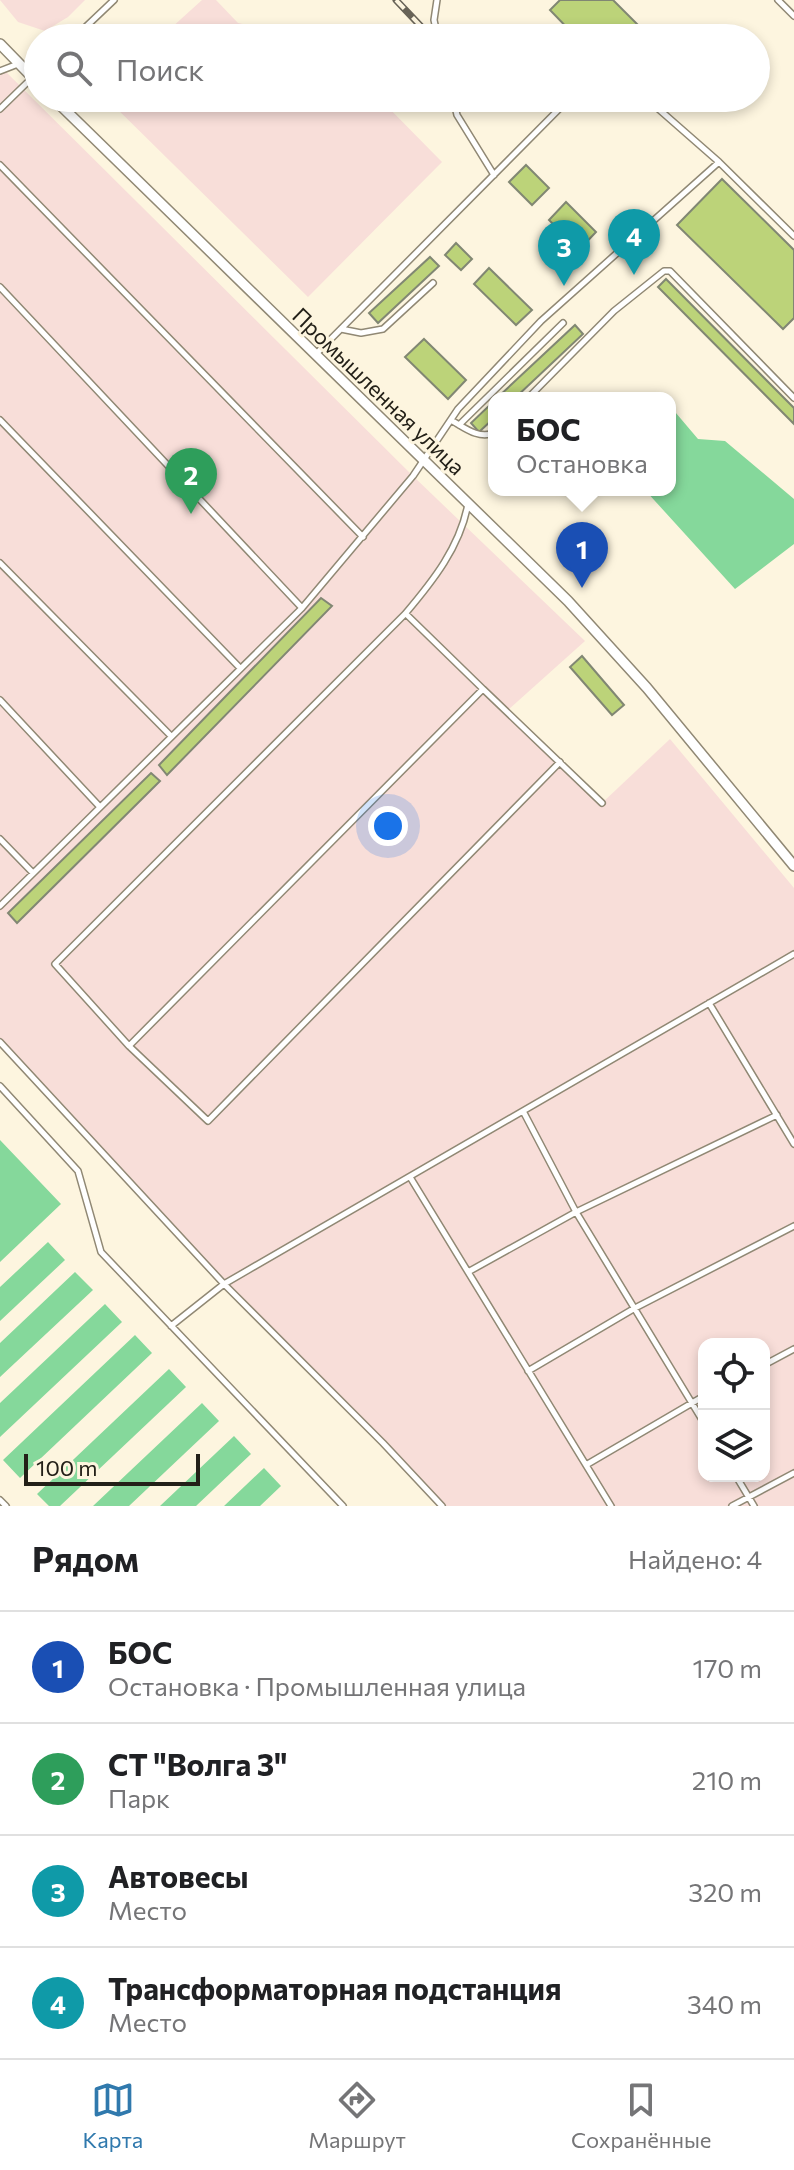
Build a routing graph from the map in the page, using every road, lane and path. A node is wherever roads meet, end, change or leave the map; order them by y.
1 (114, 0) edge
2 (437, 0) edge
3 (778, 0) edge
4 (794, 16) edge
5 (89, 24) edge
6 (435, 24) edge
7 (0, 44) edge
8 (19, 64) junction
9 (24, 68) edge
10 (0, 71) edge
11 (24, 88) edge
12 (0, 109) edge
13 (67, 112) edge
14 (456, 112) edge
15 (556, 112) edge
16 (662, 112) edge
17 (719, 162) junction
18 (0, 165) edge
19 (494, 175) junction
20 (794, 236) edge
21 (433, 283) dead end
22 (0, 287) edge
23 (563, 323) dead end
24 (340, 329) junction
25 (315, 354) junction
26 (493, 392) edge
27 (534, 392) edge
28 (488, 397) edge
29 (794, 398) edge
30 (0, 420) edge
31 (451, 420) junction
32 (459, 425) junction
33 (488, 435) edge
34 (425, 459) junction
35 (468, 501) junction
36 (363, 537) junction
37 (0, 563) edge
38 (302, 608) junction
39 (405, 614) junction
40 (240, 668) junction
41 (483, 689) junction
42 (0, 700) edge
43 (171, 736) junction
44 (560, 762) junction
45 (602, 803) dead end
46 (99, 806) junction
47 (0, 839) edge
48 (794, 866) edge
49 (33, 873) junction
50 (0, 906) edge
51 (794, 954) edge
52 (709, 1003) junction
53 (0, 1042) edge
54 (129, 1046) junction
55 (0, 1086) edge
56 (523, 1111) junction
57 (777, 1115) junction
58 (794, 1144) edge
59 (410, 1177) junction
60 (576, 1212) junction
61 (794, 1226) edge
62 (468, 1272) junction
63 (224, 1284) junction
64 (635, 1308) junction
65 (171, 1326) junction
66 (794, 1349) edge
67 (770, 1362) edge
68 (528, 1371) junction
69 (698, 1400) edge
70 (692, 1403) junction
71 (698, 1413) edge
72 (586, 1465) junction
73 (794, 1473) edge
74 (740, 1482) edge
75 (748, 1496) junction
76 (0, 1500) edge
77 (6, 1506) edge
78 (343, 1506) edge
79 (442, 1506) edge
80 (611, 1506) edge
81 (732, 1506) edge
82 (754, 1506) edge

1 - 5 lane
2 - 6 lane
3 - 4 lane
7 - 8 street
8 - 9 street
8 - 10 lane
11 - 12 lane
13 - 25 street, Промышленная улица
14 - 19 lane
15 - 19 lane
16 - 17 lane
17 - 20 lane
17 - 31 lane
18 - 36 lane
19 - 24 lane
21 - 24 lane
22 - 38 lane
23 - 26 lane
24 - 25 lane
25 - 34 street, Промышленная улица
27 - 29 lane
28 - 32 lane
30 - 40 lane
31 - 32 lane
31 - 34 lane
32 - 33 lane
34 - 35 street, Промышленная улица
34 - 36 lane
35 - 39 lane
35 - 48 street, Промышленная улица
36 - 38 lane
37 - 43 lane
38 - 40 lane
39 - 41 lane
39 - 54 lane
40 - 43 lane
41 - 44 lane
41 - 54 lane
42 - 46 lane
43 - 46 lane
44 - 45 lane
44 - 54 lane
46 - 49 lane
47 - 49 lane
49 - 50 lane
51 - 52 lane
52 - 56 lane
52 - 57 lane
53 - 63 lane
55 - 65 lane
56 - 59 lane
56 - 60 lane
57 - 58 lane
57 - 60 lane
59 - 62 lane
59 - 63 lane
60 - 62 lane
60 - 64 lane
61 - 64 lane
62 - 68 lane
63 - 65 lane
63 - 79 lane
64 - 68 lane
64 - 70 lane
65 - 78 lane
66 - 67 lane
68 - 72 lane
69 - 70 lane
70 - 71 lane
70 - 72 lane
72 - 80 lane
73 - 75 lane
74 - 75 lane
75 - 81 lane
75 - 82 lane
76 - 77 lane

